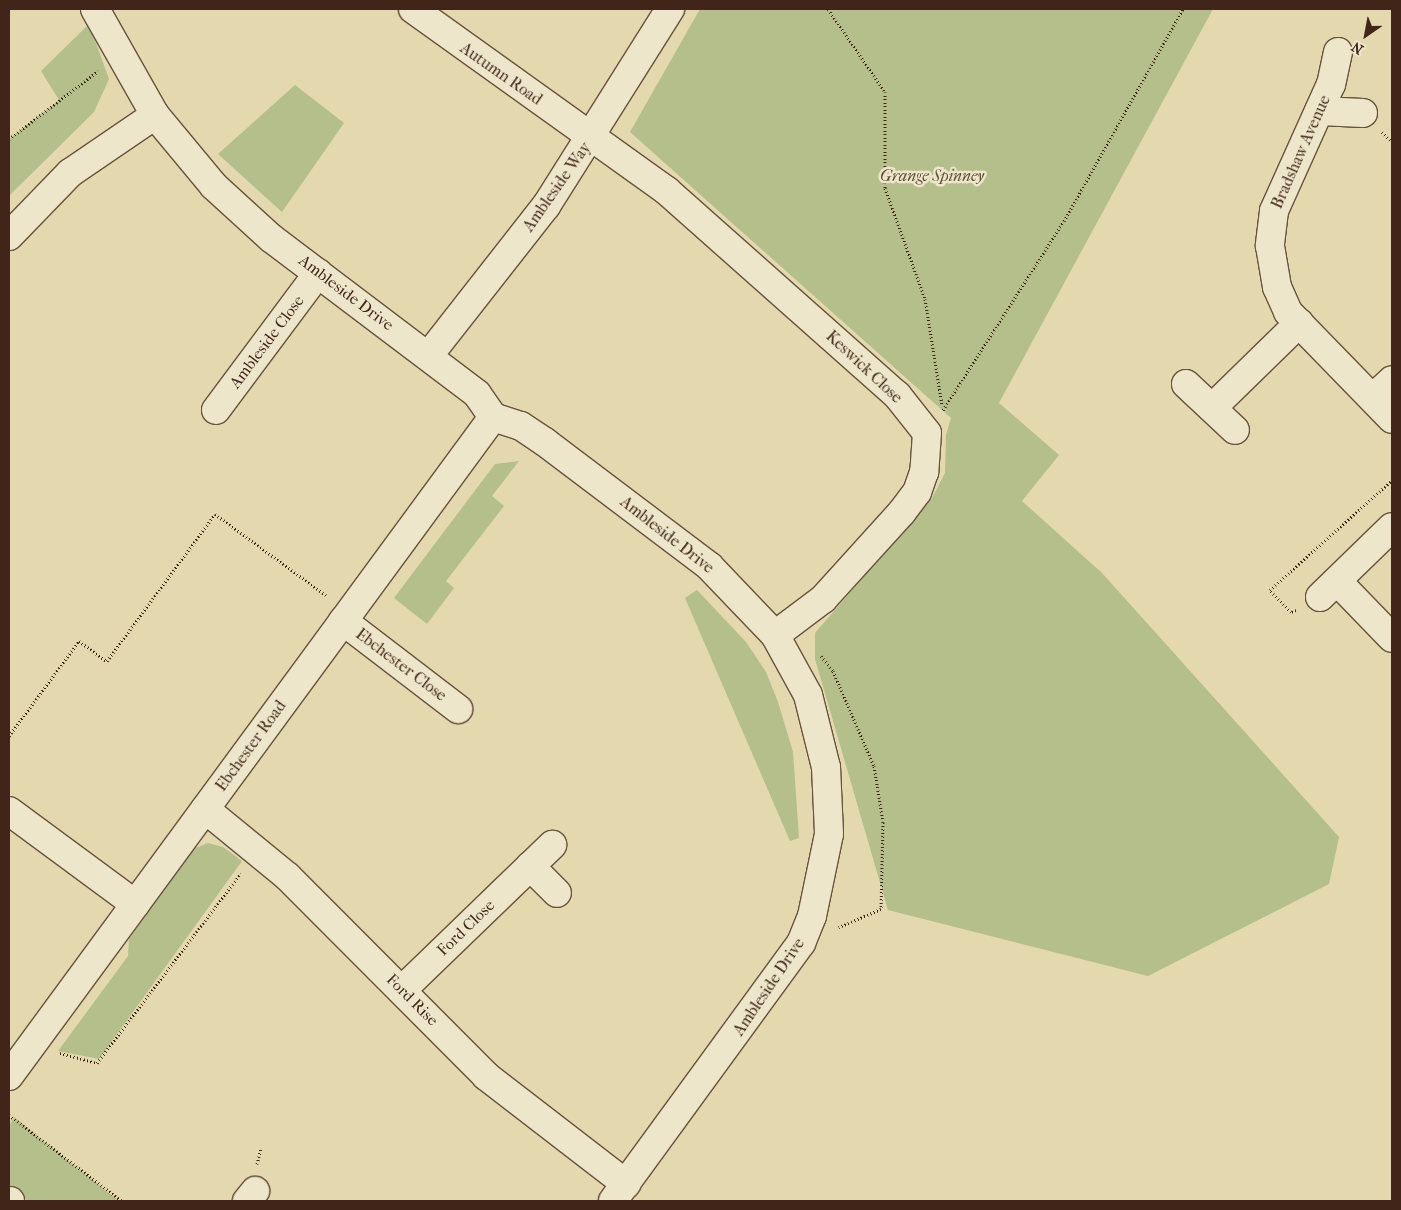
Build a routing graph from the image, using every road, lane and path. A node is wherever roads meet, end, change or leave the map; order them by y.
1 (95, 9) edge
2 (413, 9) edge
3 (670, 9) edge
4 (828, 9) edge
5 (1183, 9) edge
6 (1338, 52) dead end
7 (120, 55) junction
8 (1319, 111) junction
9 (1363, 113) dead end
10 (155, 115) junction
11 (591, 137) junction
12 (9, 139) edge
13 (667, 191) joint
14 (9, 236) edge
15 (318, 273) junction
16 (1298, 322) junction
17 (429, 355) junction
18 (1392, 380) edge
19 (1186, 384) dead end
20 (1373, 398) junction
21 (1212, 408) junction
22 (216, 410) dead end
23 (943, 410) junction
24 (494, 417) junction
25 (1392, 419) edge
26 (1235, 430) dead end
27 (926, 433) junction
28 (1392, 527) edge
29 (346, 617) junction
30 (775, 635) junction
31 (1392, 638) edge
32 (458, 709) dead end
33 (9, 736) edge
34 (205, 809) junction
35 (9, 811) edge
36 (552, 845) dead end
37 (258, 850) junction
38 (530, 866) junction
39 (557, 893) dead end
40 (134, 904) junction
41 (402, 990) junction
42 (31, 1046) junction
43 (9, 1076) edge
44 (9, 1115) edge
45 (619, 1193) edge
46 (122, 1201) edge

1 - 7 street, Ambleside Drive
2 - 11 street, Autumn Road
3 - 11 street, Ambleside Way
4 - 23 path
5 - 23 path
6 - 8 street, Bradshaw Avenue
7 - 10 street, Ambleside Drive
7 - 12 path
8 - 9 street
8 - 16 street, Bradshaw Avenue
10 - 14 street
10 - 15 street, Ambleside Drive
11 - 13 street, Autumn Road
11 - 17 street, Ambleside Way
13 - 27 street, Keswick Close
15 - 17 street, Ambleside Drive
15 - 22 street, Ambleside Close
16 - 20 street, Bradshaw Avenue
16 - 21 street
17 - 24 street, Ambleside Drive
18 - 20 street
19 - 21 street
20 - 25 street, Bradshaw Avenue
21 - 26 street
23 - 27 path
24 - 29 street, Ebchester Road
24 - 30 street, Ambleside Drive
27 - 30 street
28 - 31 street
29 - 32 street, Ebchester Close
29 - 33 path
29 - 34 street, Ebchester Road
30 - 45 street, Ambleside Drive
34 - 37 street, Ford Rise
34 - 40 street, Ebchester Road
35 - 40 street
36 - 38 street, Ford Close
37 - 41 street, Ford Rise
37 - 42 path
38 - 39 street
38 - 41 street, Ford Close
40 - 42 street, Ebchester Road
41 - 45 street, Ford Rise
42 - 43 street, Ebchester Road
44 - 46 path

